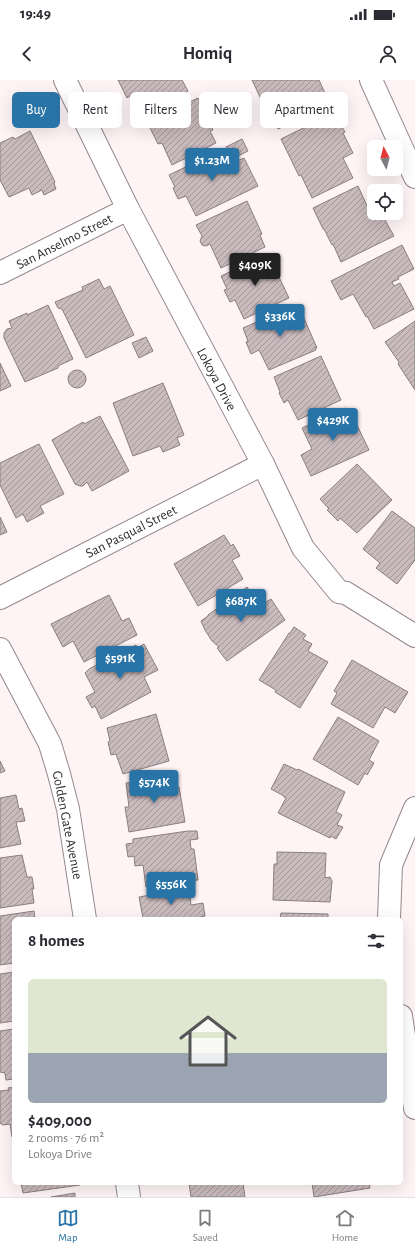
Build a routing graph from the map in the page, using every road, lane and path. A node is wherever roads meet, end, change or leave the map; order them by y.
1 (64, 80) edge
2 (371, 80) edge
3 (415, 176) edge
4 (128, 209) junction
5 (0, 273) edge
6 (262, 464) junction
7 (0, 598) edge
8 (415, 636) edge
9 (0, 649) edge
10 (415, 808) edge
11 (85, 917) edge
12 (388, 917) edge
13 (403, 1029) edge
14 (415, 1108) edge
15 (127, 1185) edge
16 (129, 1197) edge

1 - 4 street, Lokoya Drive
2 - 3 street
4 - 5 street, San Anselmo Street
4 - 6 street, Lokoya Drive
6 - 7 street, San Pasqual Street
6 - 8 street, Lokoya Drive
9 - 11 street, Golden Gate Avenue
10 - 12 street
13 - 14 street
15 - 16 street

